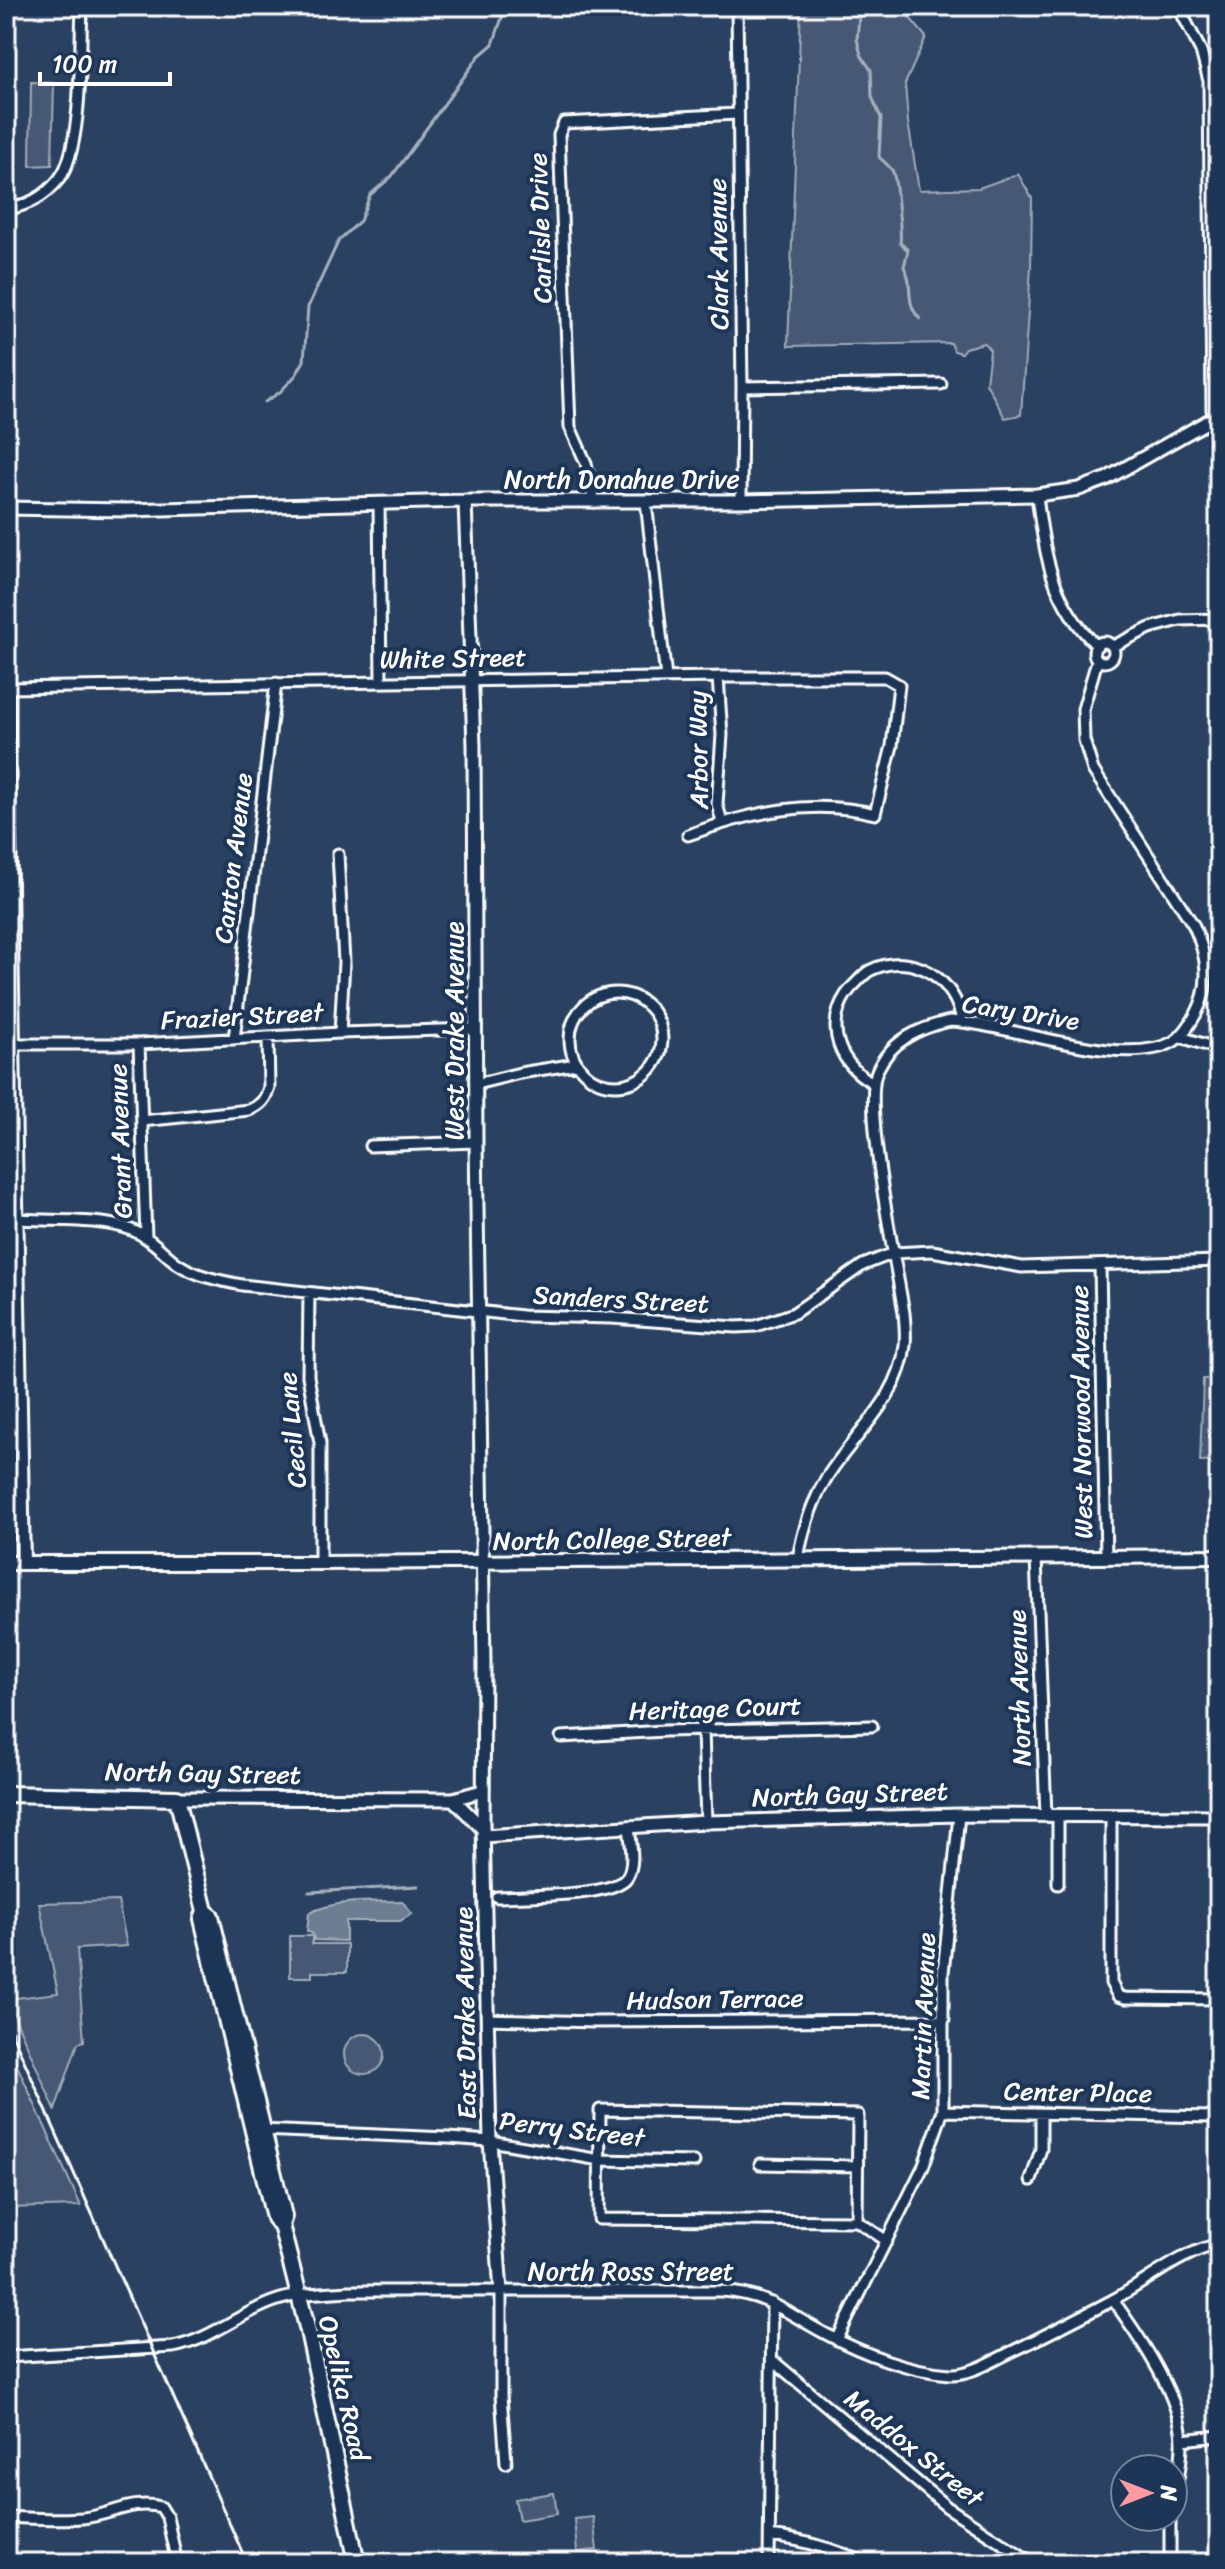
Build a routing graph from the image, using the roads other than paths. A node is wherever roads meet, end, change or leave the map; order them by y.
1 (82, 6) edge
2 (737, 6) edge
3 (1178, 6) edge
4 (737, 114) junction
5 (6, 210) edge
6 (941, 384) dead end
7 (742, 387) junction
8 (1218, 416) edge
9 (1037, 495) junction
10 (465, 501) junction
11 (741, 501) junction
12 (594, 502) junction
13 (646, 502) junction
14 (379, 503) junction
15 (6, 508) edge
16 (1219, 619) edge
17 (1097, 646) junction
18 (1113, 646) junction
19 (1097, 661) junction
20 (718, 677) junction
21 (6, 678) edge
22 (666, 678) junction
23 (381, 681) junction
24 (471, 681) junction
25 (276, 683) junction
26 (6, 688) edge
27 (722, 822) junction
28 (688, 835) dead end
29 (338, 854) dead end
30 (962, 1021) junction
31 (475, 1029) junction
32 (340, 1033) junction
33 (268, 1037) junction
34 (1181, 1037) junction
35 (234, 1039) junction
36 (12, 1044) junction
37 (139, 1044) junction
38 (1219, 1049) edge
39 (576, 1064) junction
40 (873, 1083) junction
41 (476, 1084) junction
42 (142, 1121) junction
43 (476, 1142) junction
44 (370, 1146) dead end
45 (17, 1219) junction
46 (146, 1237) junction
47 (894, 1253) junction
48 (1219, 1261) edge
49 (1100, 1266) junction
50 (309, 1293) junction
51 (479, 1312) junction
52 (13, 1426) edge
53 (1219, 1556) edge
54 (1106, 1557) junction
55 (1036, 1558) junction
56 (798, 1559) junction
57 (482, 1562) junction
58 (6, 1563) edge
59 (23, 1563) junction
60 (320, 1563) junction
61 (872, 1726) dead end
62 (703, 1730) junction
63 (561, 1737) dead end
64 (482, 1791) junction
65 (6, 1794) edge
66 (177, 1798) junction
67 (453, 1799) junction
68 (959, 1815) junction
69 (1052, 1816) junction
70 (1111, 1816) junction
71 (1219, 1816) edge
72 (706, 1822) junction
73 (629, 1826) junction
74 (483, 1832) junction
75 (1058, 1884) dead end
76 (497, 1897) dead end
77 (1219, 1999) edge
78 (487, 2019) junction
79 (944, 2020) junction
80 (943, 2111) junction
81 (1041, 2114) junction
82 (1211, 2117) dead end
83 (259, 2130) junction
84 (490, 2141) junction
85 (600, 2160) junction
86 (694, 2162) dead end
87 (760, 2164) dead end
88 (857, 2166) junction
89 (1031, 2180) dead end
90 (857, 2221) junction
91 (887, 2241) junction
92 (1219, 2244) edge
93 (501, 2292) junction
94 (298, 2295) junction
95 (1113, 2300) junction
96 (772, 2303) junction
97 (837, 2340) junction
98 (6, 2357) edge
99 (772, 2360) junction
100 (1219, 2436) edge
101 (1182, 2440) junction
102 (1182, 2453) edge
103 (506, 2463) dead end
104 (6, 2517) edge
105 (1170, 2533) edge
106 (770, 2536) junction
107 (1169, 2562) edge
108 (177, 2563) edge
109 (357, 2563) edge
110 (769, 2563) edge
111 (866, 2563) edge
112 (1033, 2563) edge

1 - 5 street
2 - 4 street, Clark Avenue
3 - 8 street
4 - 7 street, Clark Avenue
4 - 12 street, Carlisle Drive
6 - 7 street
7 - 11 street, Clark Avenue
8 - 9 street, North Donahue Drive
9 - 11 street, North Donahue Drive
9 - 17 street
10 - 12 street, North Donahue Drive
10 - 14 street, North Donahue Drive
10 - 24 street, West Drake Avenue
11 - 13 street, North Donahue Drive
12 - 13 street, North Donahue Drive
13 - 22 street
14 - 15 street, North Donahue Drive
14 - 23 street
16 - 18 street
17 - 18 street
17 - 19 street
18 - 19 street
19 - 34 street
20 - 22 street, White Street
20 - 27 street, Arbor Way
20 - 27 street, White Street
21 - 26 main road
22 - 24 street, White Street
23 - 24 street, White Street
23 - 25 street, White Street
24 - 31 street, West Drake Avenue
25 - 26 street, White Street
25 - 35 street, Canton Avenue
26 - 36 main road
27 - 28 street
29 - 32 street
30 - 34 street, Cary Drive
30 - 40 street, Cary Drive
30 - 40 street
31 - 32 street, Frazier Street
31 - 41 street, West Drake Avenue
32 - 33 street, Frazier Street
33 - 35 street, Frazier Street
33 - 42 street
34 - 38 street
35 - 37 street, Frazier Street
36 - 37 street, Frazier Street
36 - 45 main road
37 - 42 street, Grant Avenue
39 - 39 street
39 - 41 street
40 - 47 street, Cary Drive
41 - 43 street, West Drake Avenue
42 - 46 street, Grant Avenue
43 - 44 street
43 - 51 street, West Drake Avenue
45 - 46 street, Sanders Street
45 - 52 main road
46 - 50 street, Sanders Street
47 - 49 street, Sanders Street
47 - 51 street, Sanders Street
47 - 56 street, Cary Drive
48 - 49 street, Sanders Street
49 - 54 street, West Norwood Avenue
50 - 51 street, Sanders Street
50 - 60 street, Cecil Lane
51 - 57 street, West Drake Avenue
52 - 59 main road
53 - 54 main road, North College Street
54 - 55 main road, North College Street
55 - 56 main road, North College Street
55 - 69 street, North Avenue
56 - 57 main road, North College Street
57 - 60 main road, North College Street
57 - 64 street, East Drake Avenue
58 - 59 main road, North College Street
59 - 60 main road, North College Street
61 - 62 street, Heritage Court
62 - 63 street, Heritage Court
62 - 72 street
64 - 67 street, North Gay Street
64 - 74 street, East Drake Avenue
65 - 66 main road, North Gay Street
66 - 67 street, North Gay Street
66 - 83 main road, Opelika Road
67 - 74 street
68 - 69 street, North Gay Street
68 - 72 street, North Gay Street
68 - 79 street, Martin Avenue
69 - 70 street, North Gay Street
69 - 75 street, North Avenue
70 - 71 street, North Gay Street
70 - 77 street
72 - 73 street, North Gay Street
73 - 74 street, North Gay Street
73 - 76 street
74 - 78 street, East Drake Avenue
78 - 79 street, Hudson Terrace
78 - 84 street, East Drake Avenue
79 - 80 street, Martin Avenue
80 - 81 street, Center Place
80 - 91 street, Martin Avenue
81 - 82 street, Center Place
81 - 89 street
83 - 84 street, Perry Street
83 - 94 main road, Opelika Road
84 - 85 street, Perry Street
84 - 93 street, East Drake Avenue
85 - 86 street, Perry Street
85 - 88 street
85 - 90 street
87 - 88 street
88 - 90 street
90 - 91 street
91 - 97 street, Martin Avenue
92 - 95 street, North Ross Street
93 - 94 street, North Ross Street
93 - 96 street, North Ross Street
93 - 103 street, East Drake Avenue
94 - 98 street, North Ross Street
94 - 109 main road, Opelika Road
95 - 97 street, North Ross Street
95 - 101 street
96 - 97 street, North Ross Street
96 - 99 street
99 - 106 street
99 - 112 street, Maddox Street
100 - 101 street
101 - 102 street
104 - 108 street
105 - 107 street
106 - 110 street
106 - 111 street

